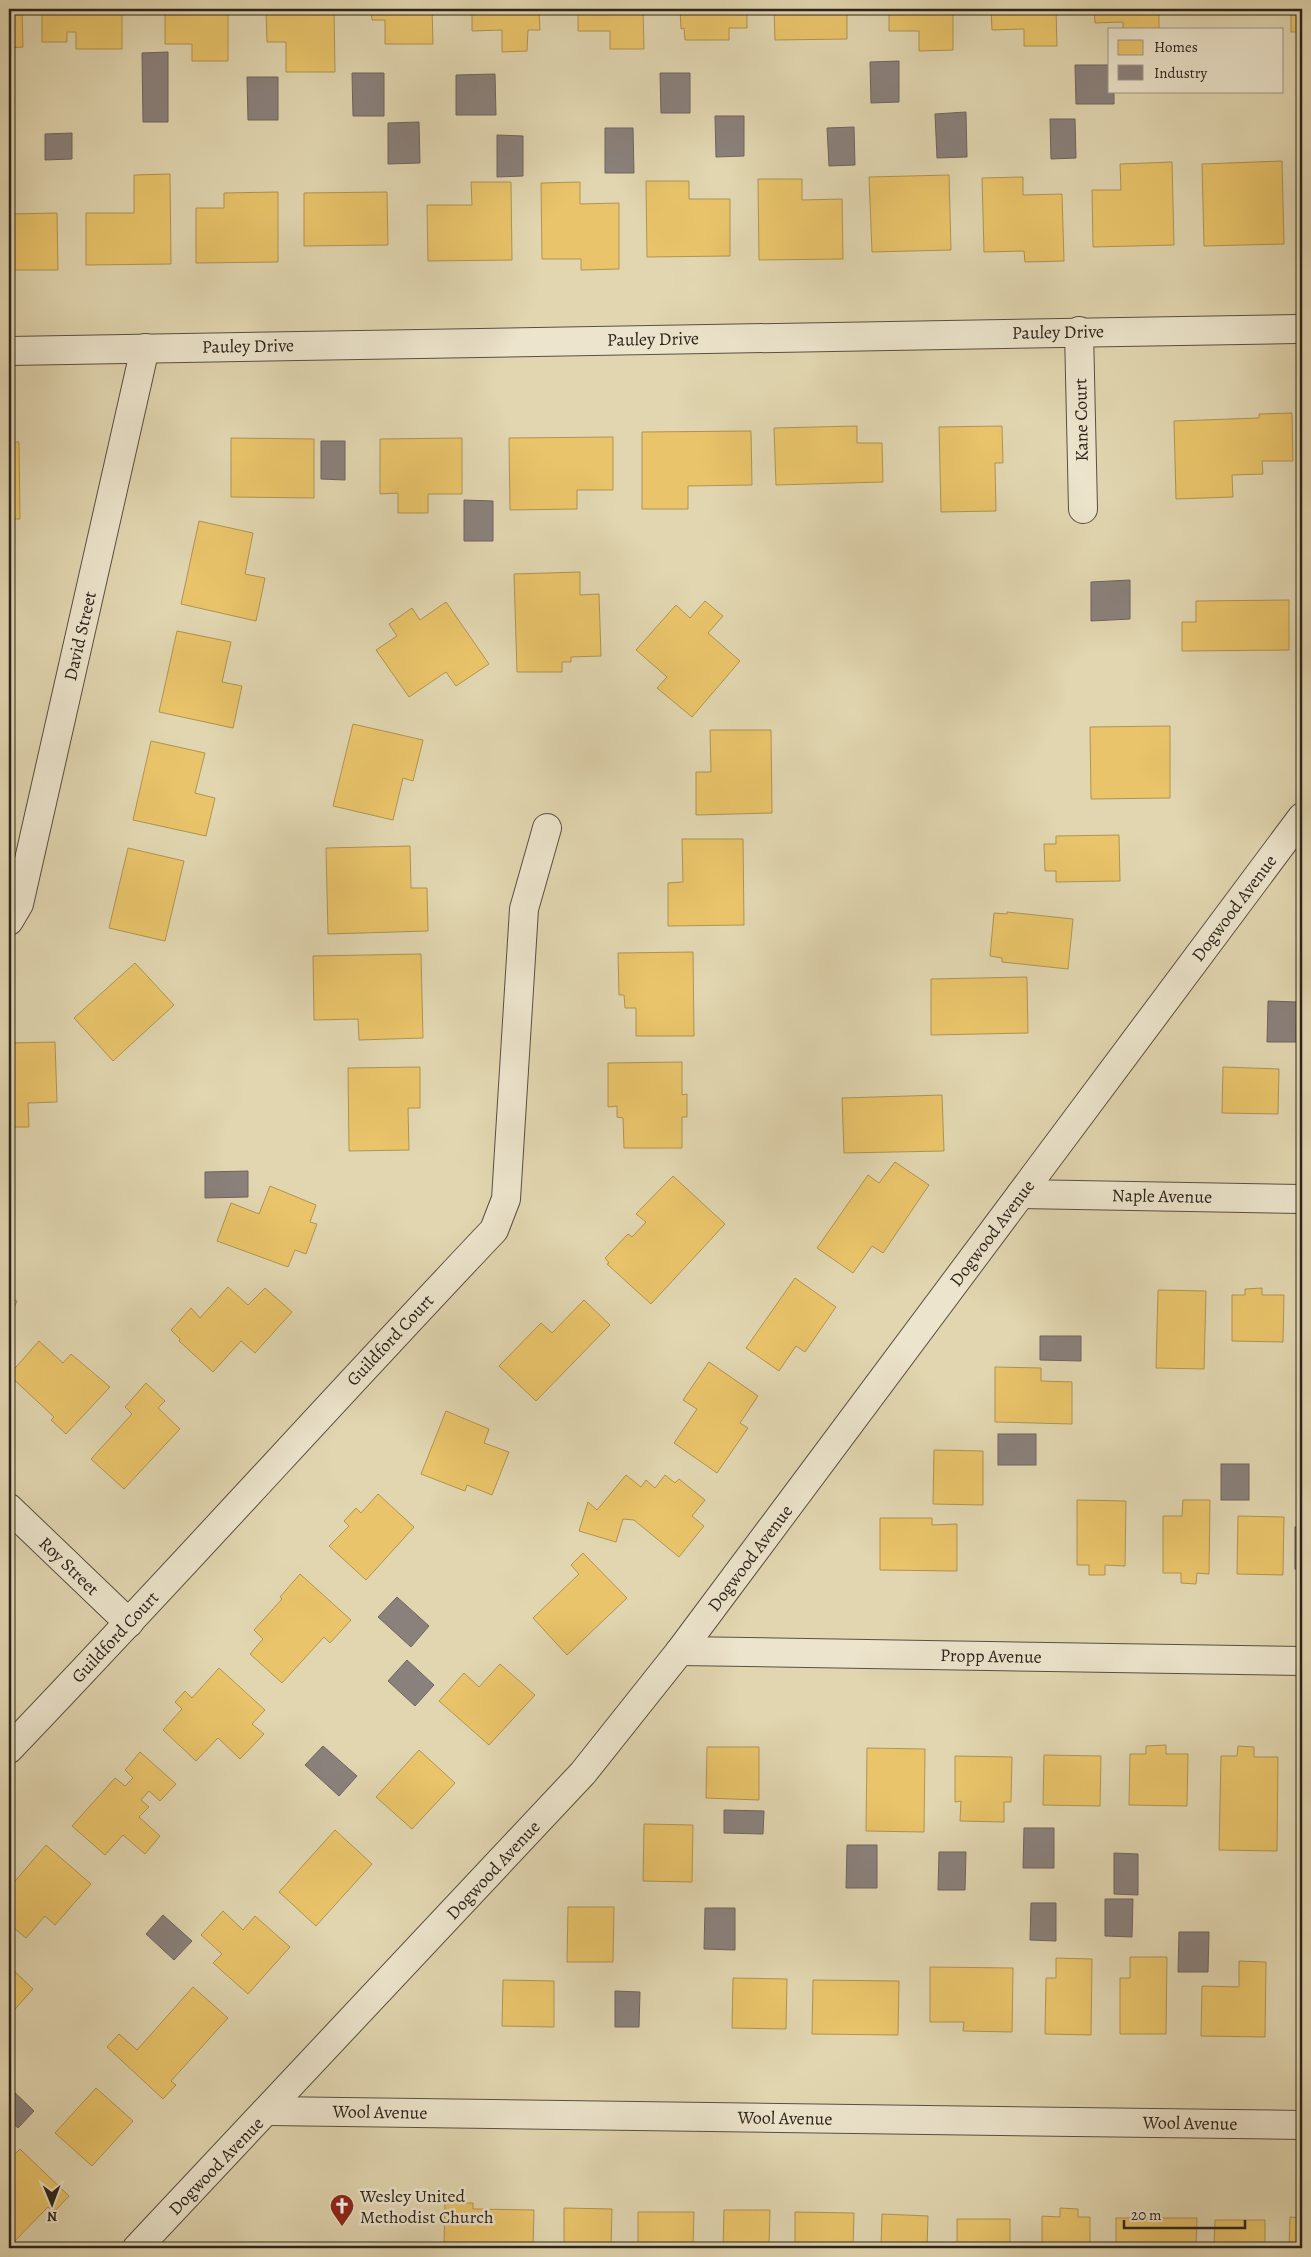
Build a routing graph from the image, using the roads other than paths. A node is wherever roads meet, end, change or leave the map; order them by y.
1 (1297, 329) dead end
2 (1079, 331) junction
3 (145, 348) junction
4 (9, 351) edge
5 (1083, 509) dead end
6 (1302, 817) edge
7 (547, 828) dead end
8 (9, 922) edge
9 (1021, 1194) junction
10 (1302, 1199) edge
11 (9, 1508) edge
12 (129, 1623) junction
13 (680, 1652) junction
14 (1302, 1661) edge
15 (9, 1749) edge
16 (268, 2110) junction
17 (1302, 2125) edge
18 (137, 2248) edge

1 - 2 street, Pauley Drive
2 - 3 street, Pauley Drive
2 - 5 street, Kane Court
3 - 4 street, Pauley Drive
3 - 8 street, David Street
6 - 9 street, Dogwood Avenue
7 - 12 street, Guildford Court
9 - 10 street, Naple Avenue
9 - 13 street, Dogwood Avenue
11 - 12 street, Roy Street
12 - 15 street, Guildford Court
13 - 14 street, Propp Avenue
13 - 16 street, Dogwood Avenue
16 - 17 street, Wool Avenue
16 - 18 street, Dogwood Avenue

